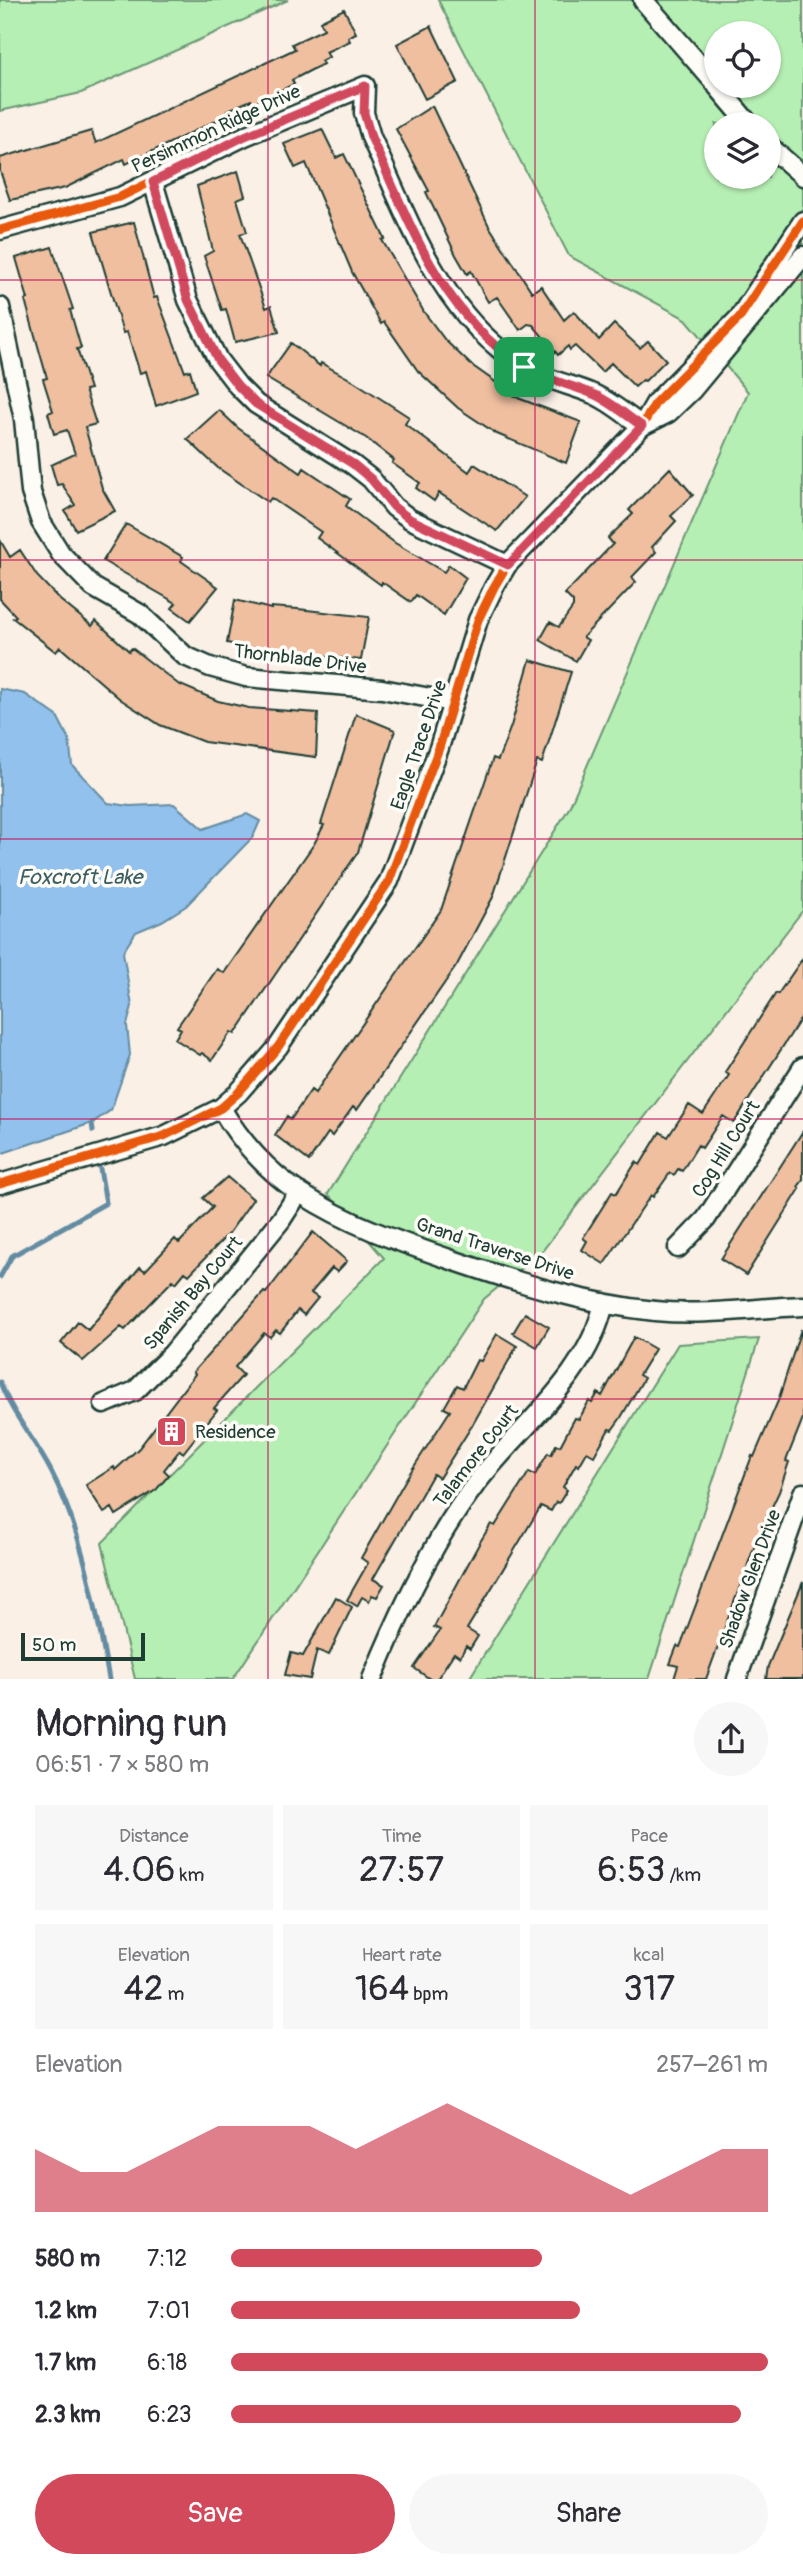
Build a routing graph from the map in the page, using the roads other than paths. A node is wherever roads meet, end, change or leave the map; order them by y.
1 (643, 0) edge
2 (704, 70) edge
3 (728, 98) edge
4 (739, 112) edge
5 (781, 157) edge
6 (803, 176) edge
7 (153, 182) junction
8 (803, 221) edge
9 (0, 230) edge
10 (803, 256) edge
11 (0, 307) edge
12 (642, 426) junction
13 (508, 565) junction
14 (452, 702) junction
15 (803, 1067) edge
16 (221, 1108) junction
17 (0, 1184) edge
18 (299, 1192) junction
19 (678, 1248) dead end
20 (604, 1303) junction
21 (803, 1306) edge
22 (104, 1404) dead end
23 (803, 1493) edge
24 (372, 1679) edge
25 (737, 1679) edge

1 - 2 street
3 - 4 street
5 - 6 street
7 - 9 street, Persimmon Ridge Drive
7 - 12 street, Persimmon Ridge Drive
7 - 13 street
8 - 12 street, Eagle Trace Drive
10 - 12 street, Eagle Trace Drive
11 - 14 street, Thornblade Drive
12 - 13 street, Eagle Trace Drive
13 - 14 street, Eagle Trace Drive
14 - 16 street, Eagle Trace Drive
15 - 19 street, Cog Hill Court
16 - 17 street, Eagle Trace Drive
16 - 18 street, Grand Traverse Drive
18 - 20 street, Grand Traverse Drive
18 - 22 street, Spanish Bay Court
20 - 21 street, Grand Traverse Drive
20 - 24 street, Talamore Court
23 - 25 street, Shadow Glen Drive

